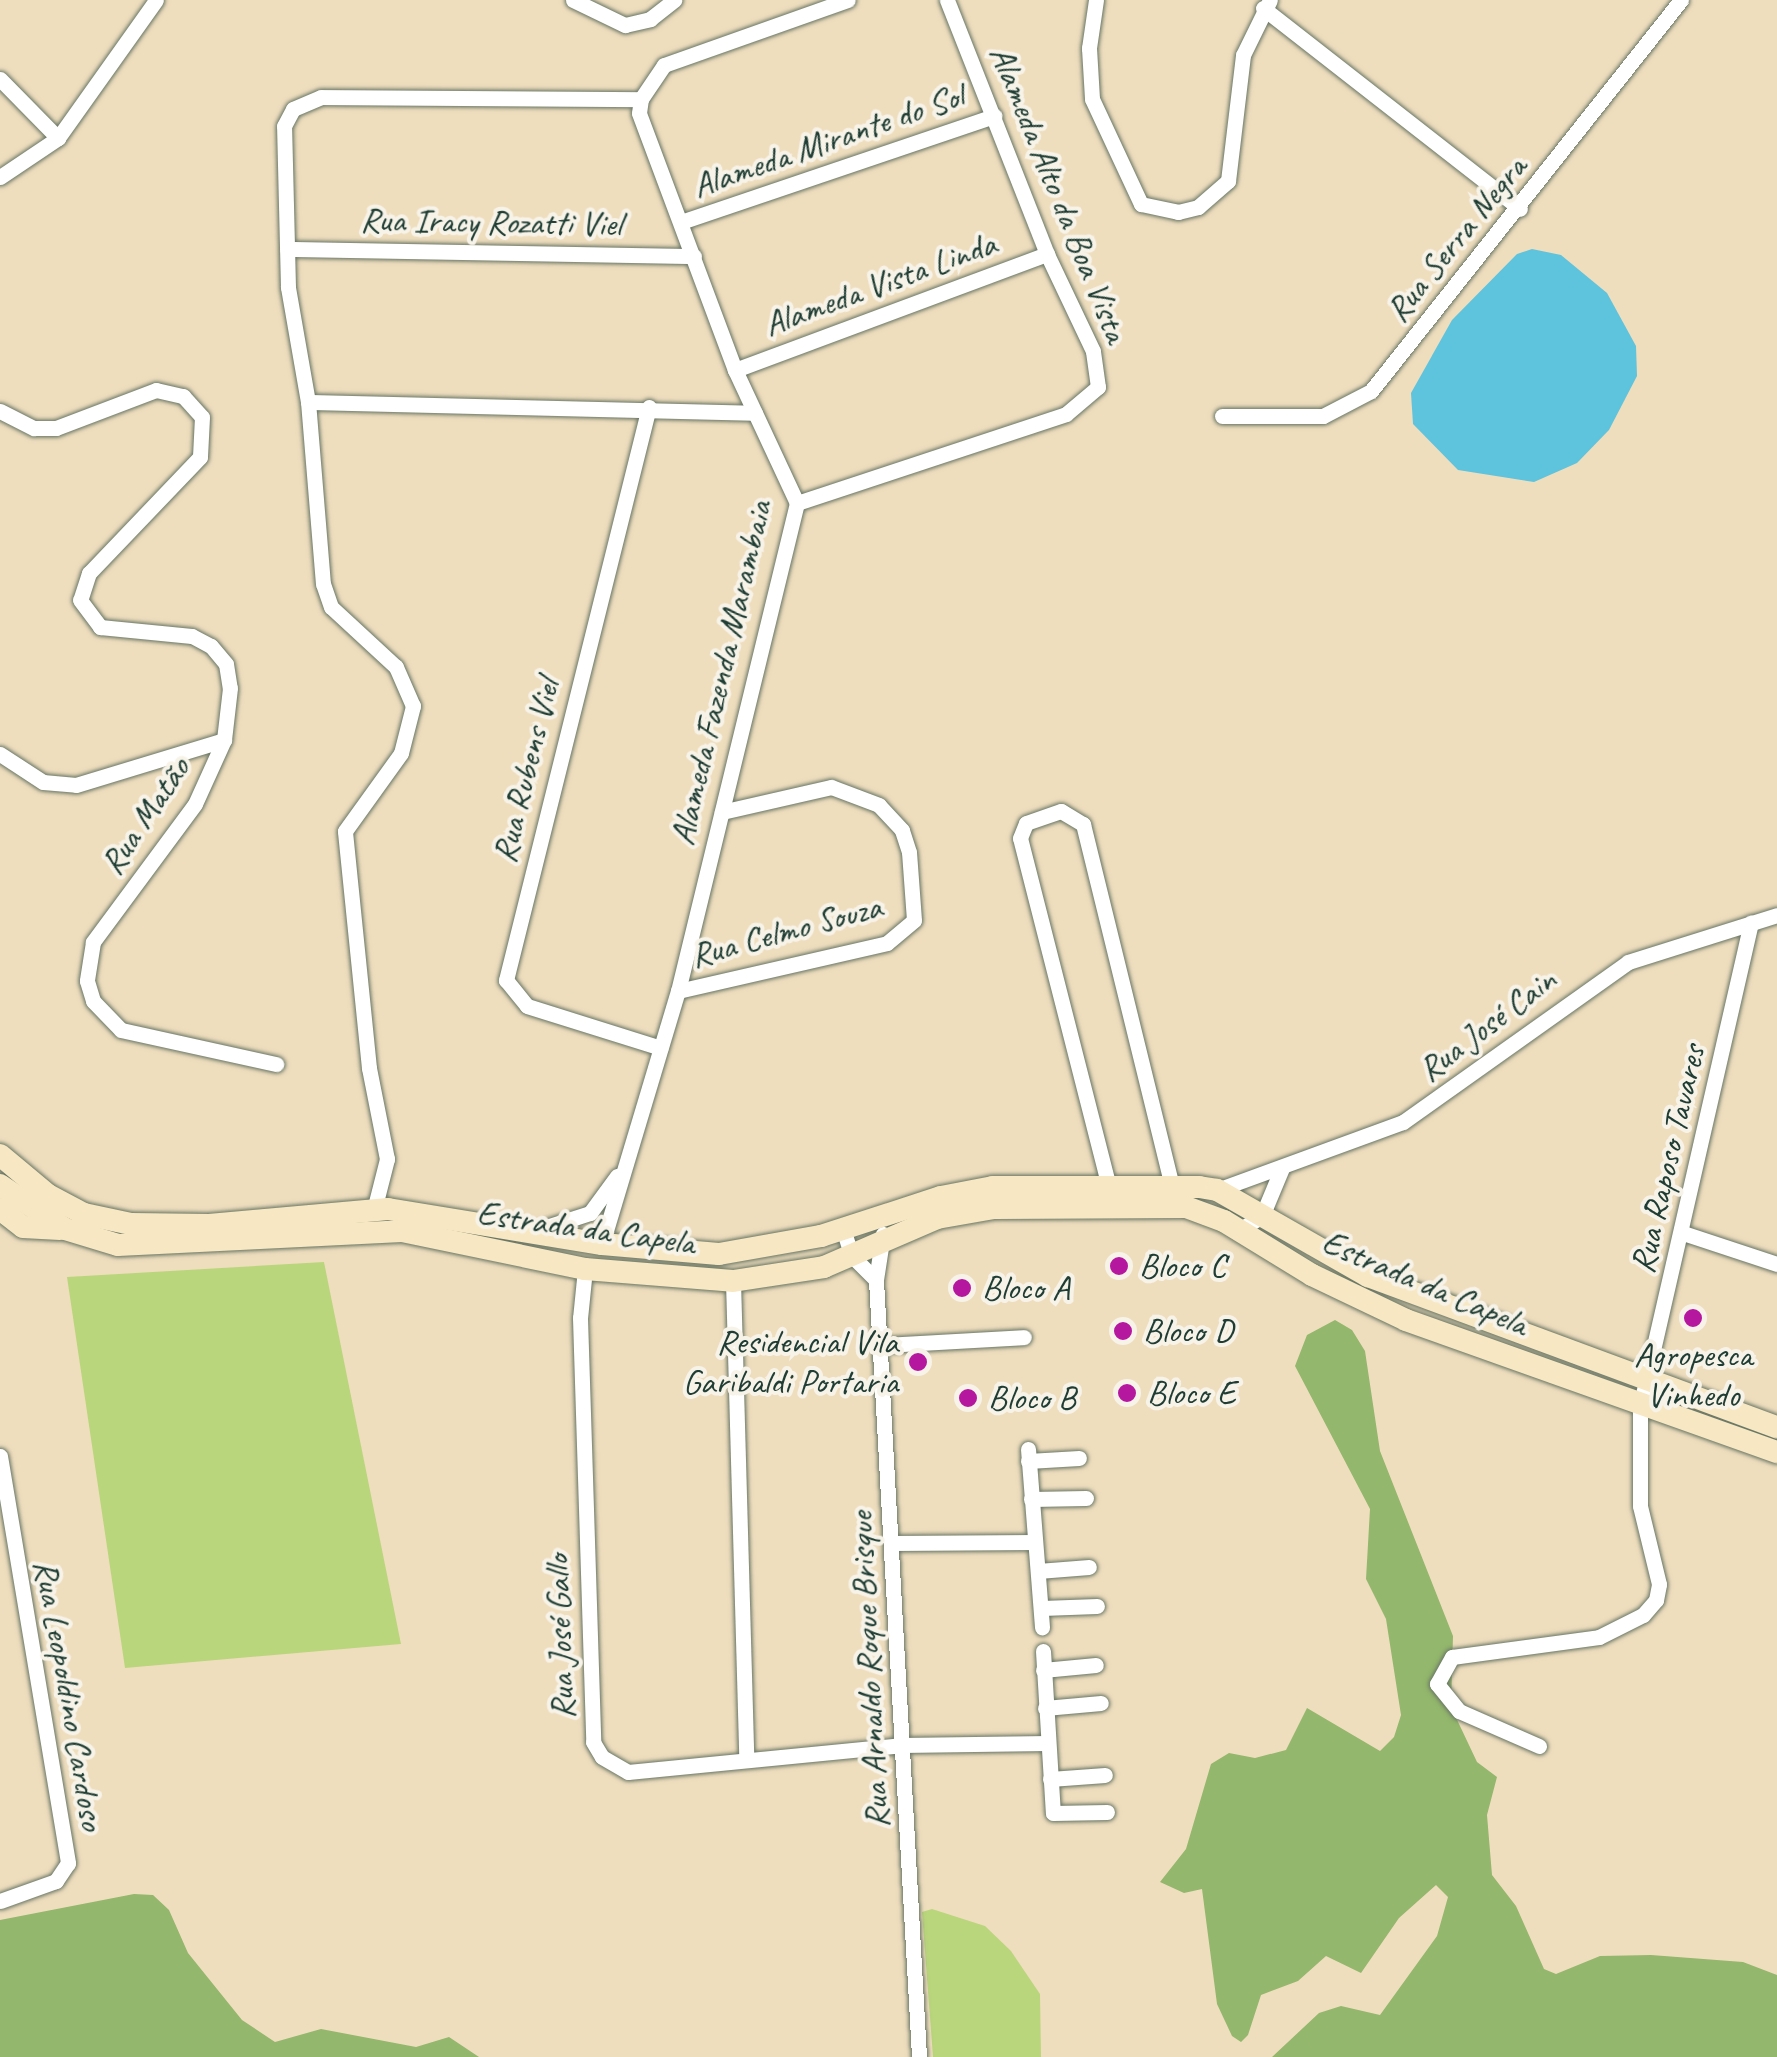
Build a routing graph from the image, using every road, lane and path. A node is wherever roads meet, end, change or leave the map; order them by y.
1 (156, 0) edge
2 (573, 0) edge
3 (674, 0) edge
4 (848, 0) edge
5 (948, 0) edge
6 (1096, 0) edge
7 (1681, 0) edge
8 (1266, 4) edge
9 (0, 79) edge
10 (640, 106) junction
11 (994, 116) junction
12 (58, 138) junction
13 (0, 177) edge
14 (1520, 209) junction
15 (682, 222) junction
16 (286, 248) junction
17 (1047, 254) junction
18 (694, 256) junction
19 (735, 370) junction
20 (308, 402) junction
21 (648, 407) junction
22 (0, 411) edge
23 (756, 413) junction
24 (1222, 416) dead end
25 (797, 502) junction
26 (224, 740) junction
27 (0, 754) edge
28 (722, 812) junction
29 (1777, 915) edge
30 (1751, 923) junction
31 (678, 991) junction
32 (661, 1048) junction
33 (276, 1064) dead end
34 (632, 1146) junction
35 (0, 1156) edge
36 (1282, 1168) junction
37 (1257, 1171) junction
38 (1108, 1183) junction
39 (0, 1185) edge
40 (1172, 1185) junction
41 (1217, 1190) junction
42 (1272, 1190) junction
43 (374, 1210) junction
44 (3, 1215) edge
45 (1262, 1216) junction
46 (878, 1217) junction
47 (65, 1228) junction
48 (843, 1229) junction
49 (1239, 1230) junction
50 (534, 1231) junction
51 (1683, 1233) junction
52 (885, 1243) junction
53 (602, 1244) junction
54 (852, 1256) junction
55 (1777, 1264) edge
56 (586, 1270) junction
57 (876, 1280) junction
58 (733, 1281) junction
59 (1024, 1337) dead end
60 (884, 1345) junction
61 (1649, 1376) junction
62 (1640, 1407) junction
63 (1777, 1427) edge
64 (1777, 1452) edge
65 (0, 1456) edge
66 (1079, 1458) dead end
67 (1086, 1498) dead end
68 (1031, 1499) junction
69 (1036, 1542) junction
70 (892, 1543) junction
71 (1089, 1567) dead end
72 (1038, 1571) junction
73 (1097, 1606) dead end
74 (1042, 1608) junction
75 (1042, 1627) dead end
76 (1043, 1651) dead end
77 (1096, 1665) dead end
78 (1043, 1670) junction
79 (1101, 1703) dead end
80 (1045, 1708) junction
81 (1048, 1743) junction
82 (901, 1745) junction
83 (1539, 1746) dead end
84 (746, 1760) junction
85 (1105, 1775) dead end
86 (1050, 1779) junction
87 (1106, 1812) dead end
88 (0, 1901) edge
89 (919, 2057) edge

1 - 12 street
2 - 3 street
4 - 10 street
5 - 11 street, Alameda Alto da Boa Vista
6 - 8 street
7 - 14 street, Rua Serra Negra
8 - 14 street
9 - 12 street
10 - 15 street, Alameda Fazenda Marambaia
10 - 16 street
11 - 15 street, Alameda Mirante do Sol
11 - 17 street, Alameda Alto da Boa Vista
12 - 13 street
14 - 24 street, Rua Serra Negra
15 - 18 street, Alameda Fazenda Marambaia
16 - 18 street, Rua Iracy Rozatti Viel
16 - 20 street
17 - 19 street, Alameda Vista Linda
17 - 25 street, Alameda Alto da Boa Vista
18 - 19 street, Alameda Fazenda Marambaia
19 - 23 street, Alameda Fazenda Marambaia
20 - 21 street
20 - 43 street
21 - 23 street
21 - 32 street, Rua Rubens Viel
22 - 26 street, Rua Matão
23 - 25 street, Alameda Fazenda Marambaia
25 - 28 street, Alameda Fazenda Marambaia
26 - 27 street
26 - 33 street, Rua Matão
28 - 31 street, Alameda Fazenda Marambaia
28 - 31 street, Rua Celmo Souza
29 - 30 street, Rua José Cain
30 - 36 street, Rua José Cain
30 - 51 street, Rua Raposo Tavares
31 - 32 street, Alameda Fazenda Marambaia
32 - 34 street, Alameda Fazenda Marambaia
34 - 50 street, Alameda Fazenda Marambaia
34 - 53 street, Alameda Fazenda Marambaia
35 - 43 main road, Estrada da Capela
36 - 37 street, Rua José Cain
36 - 42 street
37 - 41 street, Rua José Cain
37 - 42 street
38 - 40 main road, Estrada da Capela
38 - 40 street
38 - 46 main road, Estrada da Capela
39 - 47 main road, Estrada da Capela
40 - 41 main road, Estrada da Capela
41 - 45 main road, Estrada da Capela
42 - 45 street
43 - 50 main road, Estrada da Capela
44 - 47 main road
45 - 49 street
45 - 61 main road, Estrada da Capela
46 - 48 main road, Estrada da Capela
46 - 52 street, Rua Arnaldo Roque Brisque
47 - 56 main road, Estrada da Capela
48 - 53 main road, Estrada da Capela
48 - 54 street
49 - 52 main road, Estrada da Capela
49 - 62 main road, Estrada da Capela
50 - 53 main road, Estrada da Capela
51 - 55 street
51 - 61 street, Rua Raposo Tavares
52 - 54 main road, Estrada da Capela
52 - 57 street, Rua Arnaldo Roque Brisque
54 - 57 street
54 - 58 main road, Estrada da Capela
56 - 58 main road, Estrada da Capela
56 - 84 street, Rua José Gallo
57 - 60 street, Rua Arnaldo Roque Brisque
58 - 84 street
59 - 60 street
60 - 70 street, Rua Arnaldo Roque Brisque
61 - 62 street, Rua Raposo Tavares
61 - 63 main road, Estrada da Capela
62 - 64 main road, Estrada da Capela
62 - 83 street, Rua Raposo Tavares
65 - 88 street, Rua Leopoldino Cardoso
66 - 68 street
67 - 68 street
68 - 69 street
69 - 70 street
69 - 72 street
70 - 82 street, Rua Arnaldo Roque Brisque
71 - 72 street
72 - 74 street
73 - 74 street
74 - 75 street
76 - 78 street
77 - 78 street
78 - 80 street
79 - 80 street
80 - 81 street
81 - 82 street, Rua José Gallo
81 - 86 street
82 - 84 street, Rua José Gallo
82 - 89 street, Rua Arnaldo Roque Brisque
85 - 86 street
86 - 87 street

